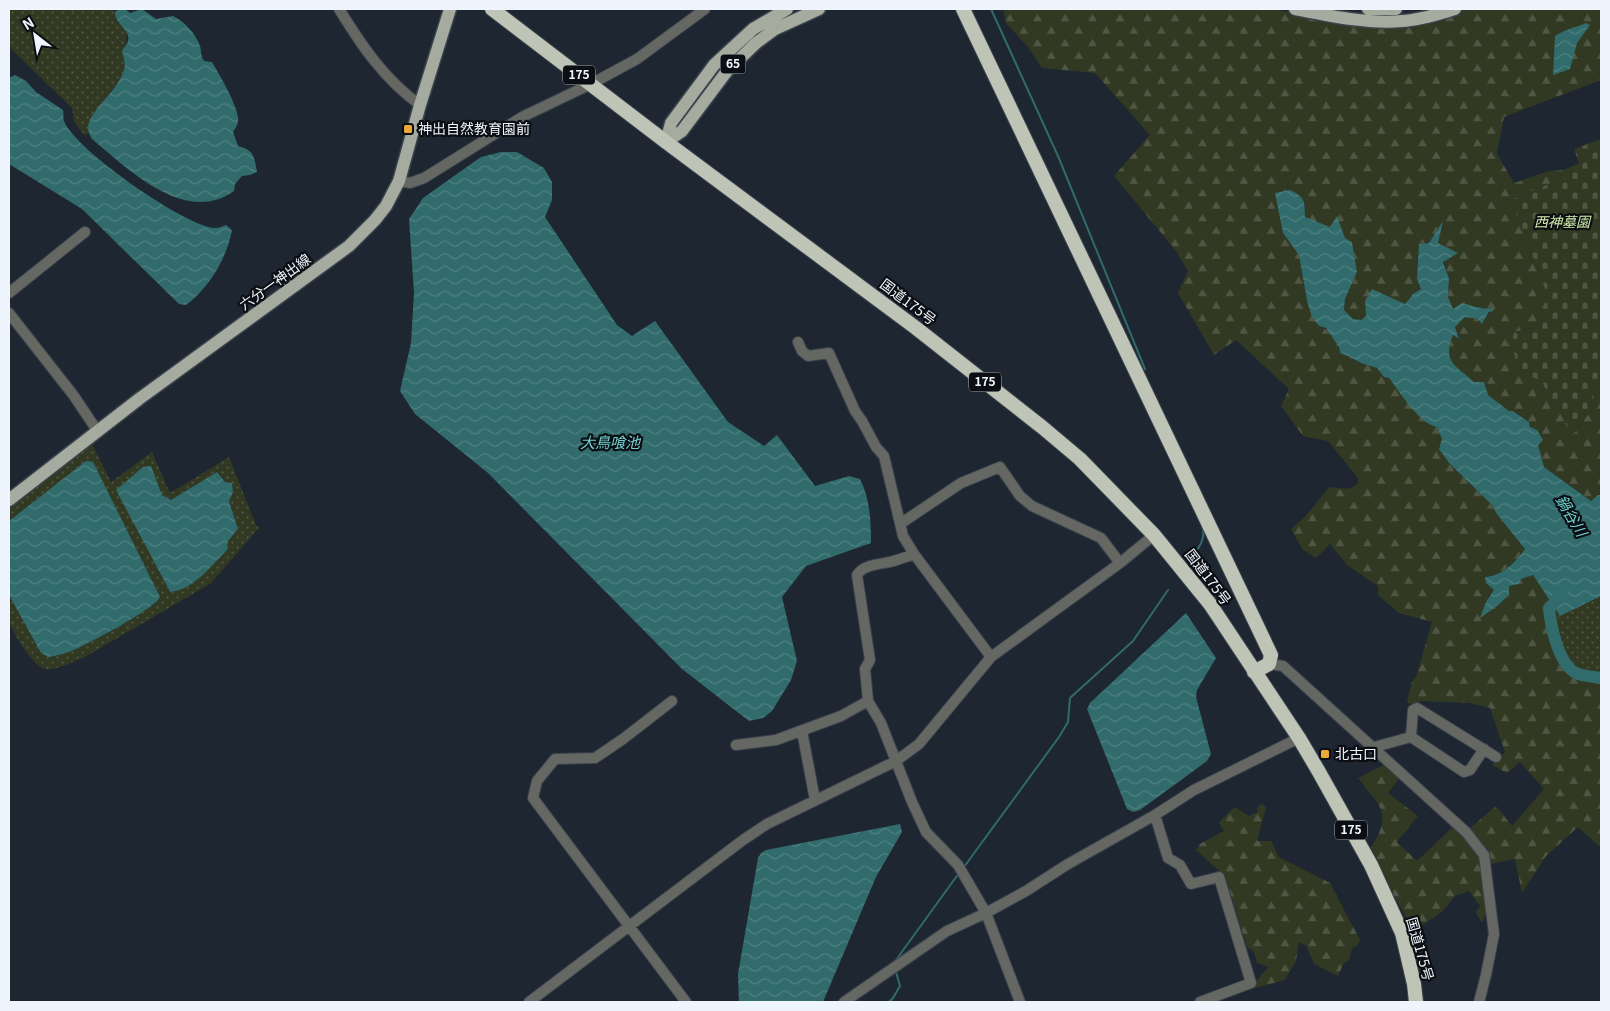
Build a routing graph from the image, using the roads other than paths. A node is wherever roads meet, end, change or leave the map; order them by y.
1 (339, 9) edge
2 (450, 9) edge
3 (492, 9) edge
4 (705, 9) edge
5 (787, 9) edge
6 (819, 9) edge
7 (963, 9) edge
8 (1295, 9) edge
9 (1368, 9) edge
10 (1396, 9) edge
11 (1455, 9) edge
12 (591, 84) junction
13 (420, 105) junction
14 (666, 142) junction
15 (399, 181) junction
16 (85, 232) dead end
17 (9, 293) edge
18 (9, 313) edge
19 (798, 342) dead end
20 (98, 432) junction
21 (9, 500) edge
22 (900, 524) junction
23 (1154, 535) junction
24 (914, 554) junction
25 (1120, 563) junction
26 (991, 657) junction
27 (1269, 664) junction
28 (1254, 672) junction
29 (672, 701) dead end
30 (868, 701) junction
31 (802, 730) junction
32 (1299, 738) junction
33 (1411, 738) junction
34 (736, 745) dead end
35 (1374, 749) junction
36 (1484, 749) junction
37 (1496, 757) dead end
38 (896, 761) junction
39 (815, 800) junction
40 (1155, 815) junction
41 (986, 913) junction
42 (630, 926) junction
43 (529, 1002) edge
44 (686, 1002) edge
45 (844, 1002) edge
46 (1020, 1002) edge
47 (1200, 1002) edge
48 (1416, 1002) edge
49 (1479, 1002) edge

1 - 13 street
2 - 13 main road, 六分一神出線
3 - 12 highway, 国道175号 / 175
4 - 12 street
5 - 14 main road, 65
6 - 14 main road, 65
7 - 27 highway, 国道175号
8 - 11 main road
9 - 10 main road
12 - 14 highway, 国道175号 / 175
12 - 15 street
13 - 15 main road, 六分一神出線
14 - 23 highway, 国道175号 / 175
15 - 20 main road, 六分一神出線
16 - 17 street
18 - 20 street
19 - 22 street
20 - 21 main road, 六分一神出線
22 - 24 street
22 - 25 street
23 - 25 street
23 - 28 highway, 国道175号 / 175
24 - 26 street
24 - 30 street
25 - 26 street
26 - 38 street
27 - 28 highway
27 - 35 street
28 - 32 highway, 国道175号 / 175
29 - 42 street
30 - 31 street
30 - 38 street
31 - 34 street
31 - 39 street
32 - 40 street
32 - 48 highway, 国道175号 / 175
33 - 35 street
33 - 36 street
33 - 36 street
35 - 49 street
36 - 37 street
38 - 39 street
38 - 41 street
39 - 42 street
40 - 41 street
40 - 47 street
41 - 45 street
41 - 46 street
42 - 43 street
42 - 44 street

